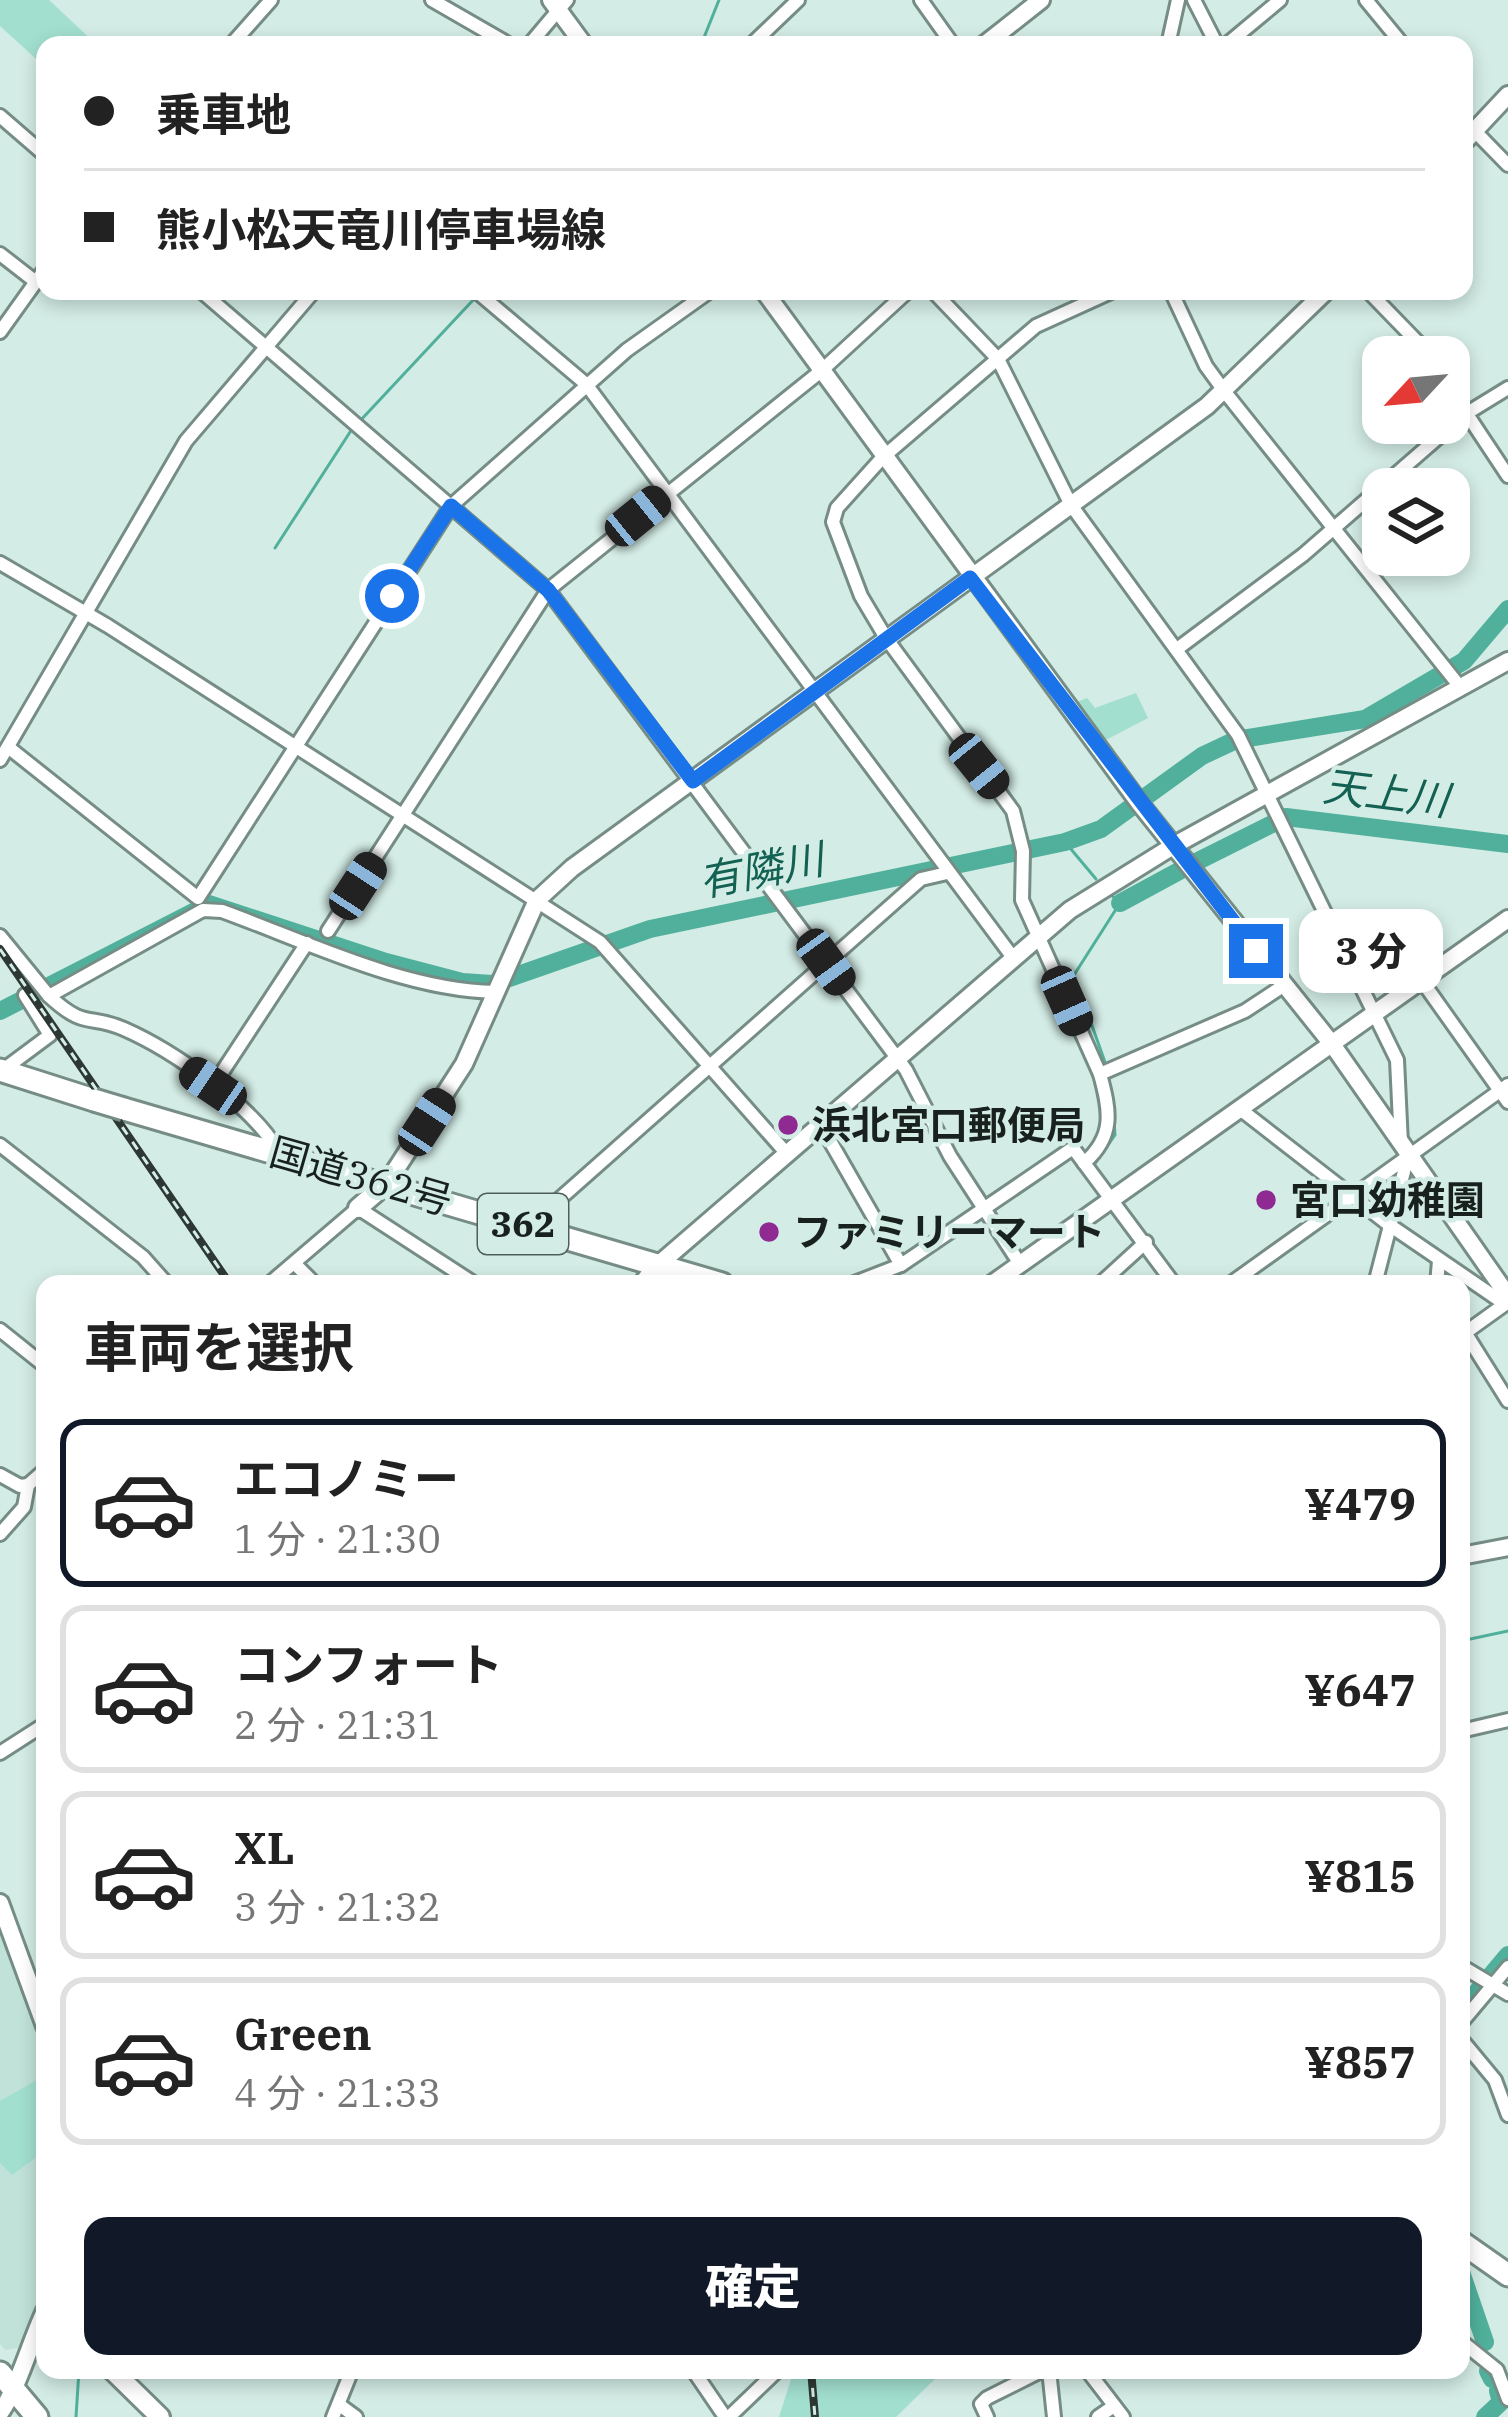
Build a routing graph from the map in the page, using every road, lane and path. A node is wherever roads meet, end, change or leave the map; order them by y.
1 (271, 0) edge
2 (432, 0) edge
3 (798, 0) edge
4 (921, 0) edge
5 (1041, 0) edge
6 (1178, 0) edge
7 (1194, 0) edge
8 (1280, 0) edge
9 (1366, 0) edge
10 (559, 3) edge
11 (239, 36) edge
12 (494, 36) edge
13 (535, 36) edge
14 (579, 36) edge
15 (760, 36) edge
16 (947, 36) edge
17 (995, 36) edge
18 (1170, 36) edge
19 (1216, 36) edge
20 (1234, 36) edge
21 (1396, 36) edge
22 (1508, 95) edge
23 (0, 116) edge
24 (1473, 126) edge
25 (1473, 136) edge
26 (36, 147) edge
27 (1508, 165) edge
28 (0, 254) edge
29 (36, 273) edge
30 (36, 281) edge
31 (211, 300) edge
32 (306, 300) edge
33 (491, 300) edge
34 (698, 300) edge
35 (770, 300) edge
36 (898, 300) edge
37 (942, 300) edge
38 (1093, 300) edge
39 (1175, 300) edge
40 (1317, 300) edge
41 (1376, 300) edge
42 (0, 332) edge
43 (1411, 336) edge
44 (265, 346) junction
45 (998, 359) junction
46 (820, 371) junction
47 (586, 384) junction
48 (1508, 388) edge
49 (1225, 392) junction
50 (1470, 411) edge
51 (1470, 423) edge
52 (1431, 444) edge
53 (882, 458) junction
54 (1508, 476) edge
55 (668, 491) junction
56 (1071, 505) junction
57 (451, 506) junction
58 (1334, 528) junction
59 (0, 563) edge
60 (970, 578) junction
61 (548, 590) junction
62 (85, 612) junction
63 (886, 638) junction
64 (1178, 649) junction
65 (1508, 662) edge
66 (1453, 678) junction
67 (815, 692) junction
68 (296, 746) junction
69 (4, 754) edge
70 (693, 781) junction
71 (1269, 792) junction
72 (404, 815) junction
73 (1173, 846) junction
74 (947, 873) junction
75 (537, 900) junction
76 (201, 903) junction
77 (1508, 919) edge
78 (328, 931) dead end
79 (0, 936) edge
80 (1041, 936) junction
81 (307, 943) junction
82 (1014, 959) junction
83 (826, 962) junction
84 (1422, 981) junction
85 (1283, 986) junction
86 (498, 988) junction
87 (44, 991) junction
88 (28, 1000) dead end
89 (1376, 1013) junction
90 (1332, 1044) junction
91 (898, 1061) junction
92 (709, 1065) junction
93 (1, 1072) edge
94 (1100, 1074) junction
95 (213, 1086) junction
96 (1505, 1092) edge
97 (1240, 1109) junction
98 (822, 1127) junction
99 (0, 1145) edge
100 (1405, 1150) junction
101 (279, 1152) junction
102 (788, 1155) junction
103 (1084, 1163) junction
104 (387, 1183) junction
105 (1357, 1195) junction
106 (1115, 1197) junction
107 (358, 1208) junction
108 (983, 1208) junction
109 (1388, 1224) junction
110 (529, 1226) junction
111 (1146, 1242) junction
112 (1439, 1261) junction
113 (295, 1264) junction
114 (1021, 1264) junction
115 (901, 1265) junction
116 (153, 1275) edge
117 (281, 1275) edge
118 (306, 1275) edge
119 (461, 1275) edge
120 (654, 1275) edge
121 (658, 1275) edge
122 (875, 1275) edge
123 (1005, 1275) edge
124 (1110, 1275) edge
125 (1168, 1275) edge
126 (1243, 1275) edge
127 (1377, 1275) edge
128 (1438, 1275) edge
129 (1463, 1275) edge
130 (1470, 1279) edge
131 (1507, 1301) edge
132 (1470, 1326) edge
133 (0, 1330) edge
134 (1470, 1342) edge
135 (36, 1359) edge
136 (1508, 1401) edge
137 (0, 1474) edge
138 (36, 1480) edge
139 (28, 1488) junction
140 (36, 1493) edge
141 (0, 1534) edge
142 (1508, 1547) edge
143 (1470, 1554) edge
144 (1508, 1720) edge
145 (1470, 1729) edge
146 (36, 1730) edge
147 (0, 1753) edge
148 (0, 1904) edge
149 (1508, 1967) edge
150 (1470, 1972) edge
151 (1489, 1986) junction
152 (1508, 1994) edge
153 (36, 2002) edge
154 (1470, 2011) edge
155 (1470, 2050) edge
156 (1508, 2115) edge
157 (1470, 2248) edge
158 (1508, 2275) edge
159 (36, 2330) edge
160 (1470, 2348) edge
161 (121, 2379) edge
162 (349, 2379) edge
163 (700, 2379) edge
164 (768, 2379) edge
165 (1027, 2379) edge
166 (1048, 2379) edge
167 (1094, 2379) edge
168 (8, 2382) edge
169 (1508, 2399) edge
170 (1119, 2411) edge
171 (337, 2412) edge
172 (0, 2414) edge
173 (37, 2417) edge
174 (160, 2417) edge
175 (356, 2417) edge
176 (727, 2417) edge
177 (987, 2417) edge
178 (1054, 2417) edge
179 (1098, 2417) edge

1 - 11 street
2 - 12 street
3 - 15 street
4 - 16 street
5 - 17 street
6 - 18 street
7 - 19 street
8 - 20 street
9 - 21 street
10 - 13 street
10 - 14 street
22 - 24 street
23 - 26 street
25 - 27 street
28 - 29 street
30 - 42 street
31 - 44 street
32 - 44 street
33 - 47 street
34 - 47 street
35 - 46 street
36 - 46 street
37 - 45 street
38 - 45 street
39 - 49 street
40 - 49 street
41 - 43 street
44 - 57 street
44 - 62 street
45 - 53 street
45 - 56 street
46 - 53 street
46 - 55 street
47 - 55 street
47 - 57 street
48 - 50 street
49 - 56 street
49 - 58 street
51 - 54 street
52 - 58 street
53 - 60 street
53 - 63 street
55 - 61 street
55 - 67 street
56 - 60 street
56 - 64 street
57 - 61 street
57 - 68 street
58 - 64 street
58 - 66 street
59 - 62 street
60 - 63 street
60 - 73 street
61 - 70 street
61 - 72 street
62 - 68 street
62 - 69 street
63 - 67 street
63 - 80 street
64 - 71 street
65 - 66 street
66 - 71 street
67 - 70 street
67 - 74 street
68 - 72 street
68 - 76 street
69 - 76 street
70 - 75 street
70 - 83 street
71 - 73 street
71 - 89 street
72 - 75 street
72 - 78 street
73 - 80 street
73 - 85 street
74 - 82 street
74 - 83 street
75 - 86 street
75 - 92 street
76 - 81 street
76 - 87 street
77 - 84 street
79 - 87 street
80 - 82 street
80 - 94 street
81 - 86 street
81 - 95 street
82 - 91 street
83 - 91 street
83 - 92 street
84 - 89 street
84 - 96 street
85 - 90 street
85 - 94 street
86 - 104 street
87 - 95 street
88 - 93 street
89 - 90 street
89 - 100 street
90 - 97 street
90 - 100 street
91 - 98 street
91 - 108 street
92 - 102 street
92 - 110 street
93 - 101 highway, 国道362号 / 362, bridge
94 - 103 street
95 - 101 street
96 - 100 street
97 - 105 street
97 - 106 street
98 - 102 street
98 - 115 street
99 - 116 street
100 - 105 street
100 - 109 street
100 - 131 street
101 - 104 highway, 国道362号 / 362
102 - 121 street
103 - 106 street
103 - 108 street
104 - 107 main road
104 - 110 highway, 国道362号 / 362
105 - 109 street
105 - 126 street
106 - 111 street
106 - 114 street
107 - 113 street
107 - 119 street
108 - 114 street
108 - 115 street
109 - 112 street
109 - 127 street
110 - 120 highway, 国道362号 / 362
111 - 124 street
111 - 125 street
112 - 128 street
112 - 129 street
113 - 117 street
113 - 118 street
114 - 123 street
115 - 122 street
130 - 131 street
131 - 132 street
133 - 135 street
134 - 136 street
137 - 139 street
138 - 139 street
139 - 140 street
139 - 141 street
142 - 143 street
144 - 145 street
146 - 147 street
148 - 153 street
149 - 151 street
150 - 151 street
151 - 152 street
151 - 154 street
155 - 156 street
157 - 158 highway
159 - 168 street
160 - 169 street
161 - 174 main road
162 - 171 street
163 - 176 street
164 - 176 street
165 - 177 street
166 - 178 street
167 - 170 street
168 - 172 street
168 - 173 highway
170 - 179 street
171 - 175 street

